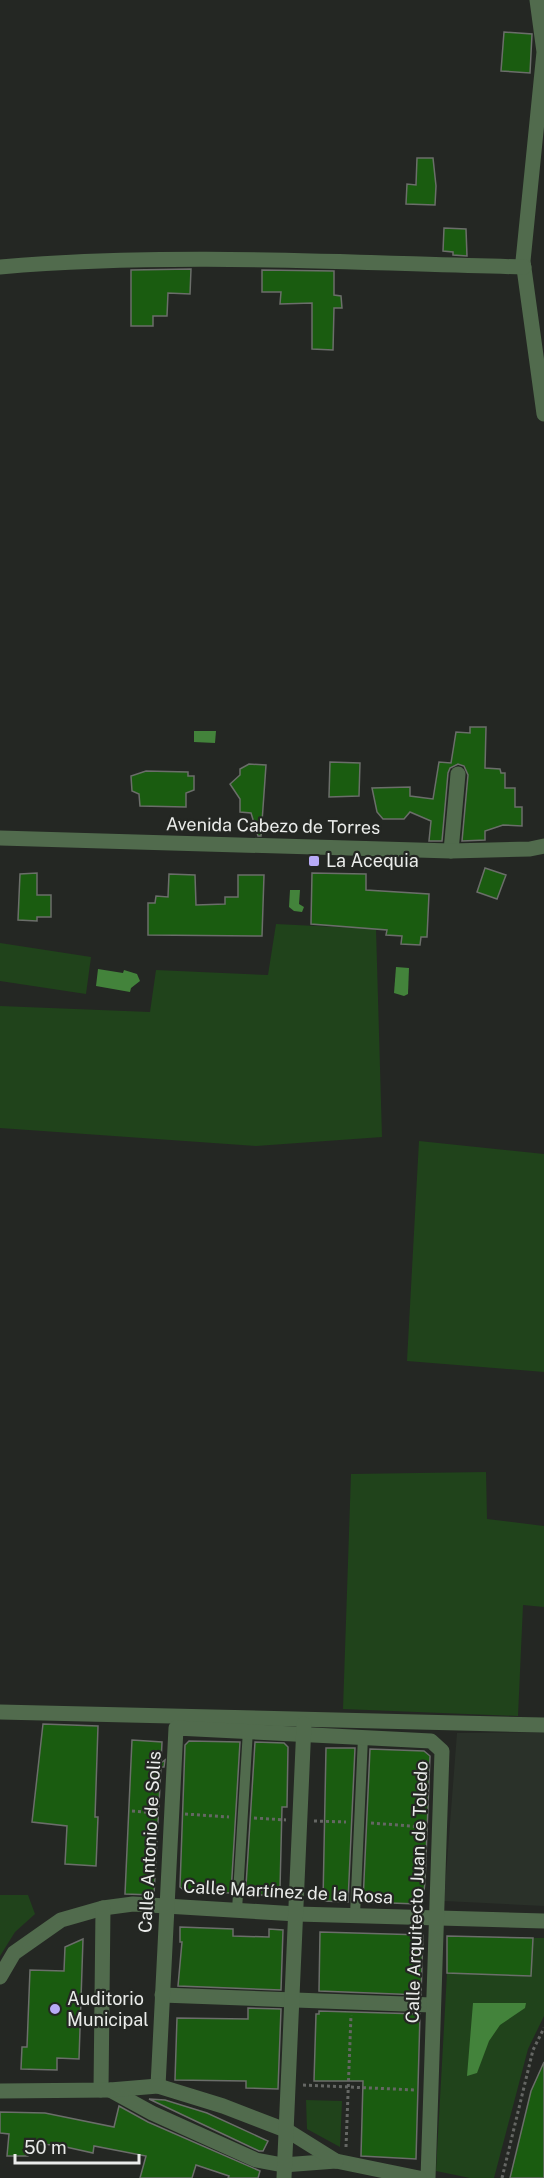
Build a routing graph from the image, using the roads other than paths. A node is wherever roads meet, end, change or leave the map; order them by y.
1 (537, 0) edge
2 (0, 267) edge
3 (524, 267) junction
4 (544, 414) edge
5 (458, 774) dead end
6 (0, 838) edge
7 (544, 846) edge
8 (451, 851) junction
9 (0, 1712) edge
10 (544, 1725) edge
11 (304, 1727) junction
12 (248, 1730) junction
13 (363, 1737) junction
14 (166, 1906) junction
15 (103, 1908) junction
16 (237, 1910) junction
17 (297, 1914) junction
18 (355, 1915) junction
19 (435, 1919) junction
20 (544, 1921) edge
21 (0, 1977) edge
22 (162, 1995) junction
23 (293, 2000) junction
24 (432, 2005) junction
25 (158, 2086) junction
26 (106, 2090) junction
27 (0, 2091) edge
28 (288, 2131) junction
29 (341, 2155) junction
30 (283, 2172) edge
31 (419, 2178) edge
32 (428, 2178) edge

1 - 3 street
2 - 3 street
3 - 4 street
5 - 8 street
6 - 8 street, Avenida Cabezo de Torres
7 - 8 street, Avenida Cabezo de Torres
9 - 11 street
10 - 11 street
11 - 12 street, Calle Antonio de Solis
11 - 13 street, Calle Arquitecto Juan de Toledo
11 - 17 street
12 - 14 street, Calle Antonio de Solis
12 - 16 street
13 - 18 street
13 - 19 street, Calle Arquitecto Juan de Toledo
14 - 15 street, Calle Martínez de la Rosa
14 - 16 street, Calle Martínez de la Rosa
14 - 22 street, Calle Antonio de Solis
15 - 21 street, Calle Martínez de la Rosa
15 - 26 street
16 - 17 street, Calle Martínez de la Rosa
17 - 18 street, Calle Martínez de la Rosa
17 - 23 street
18 - 19 street, Calle Martínez de la Rosa
19 - 20 street, Calle Martínez de la Rosa
19 - 24 street, Calle Arquitecto Juan de Toledo
22 - 23 street
22 - 25 street, Calle Antonio de Solis
23 - 24 street
23 - 28 street
24 - 32 street, Calle Arquitecto Juan de Toledo
25 - 26 street
25 - 28 street
26 - 27 street
26 - 30 street
28 - 29 street
28 - 30 street
29 - 30 street
29 - 31 street

